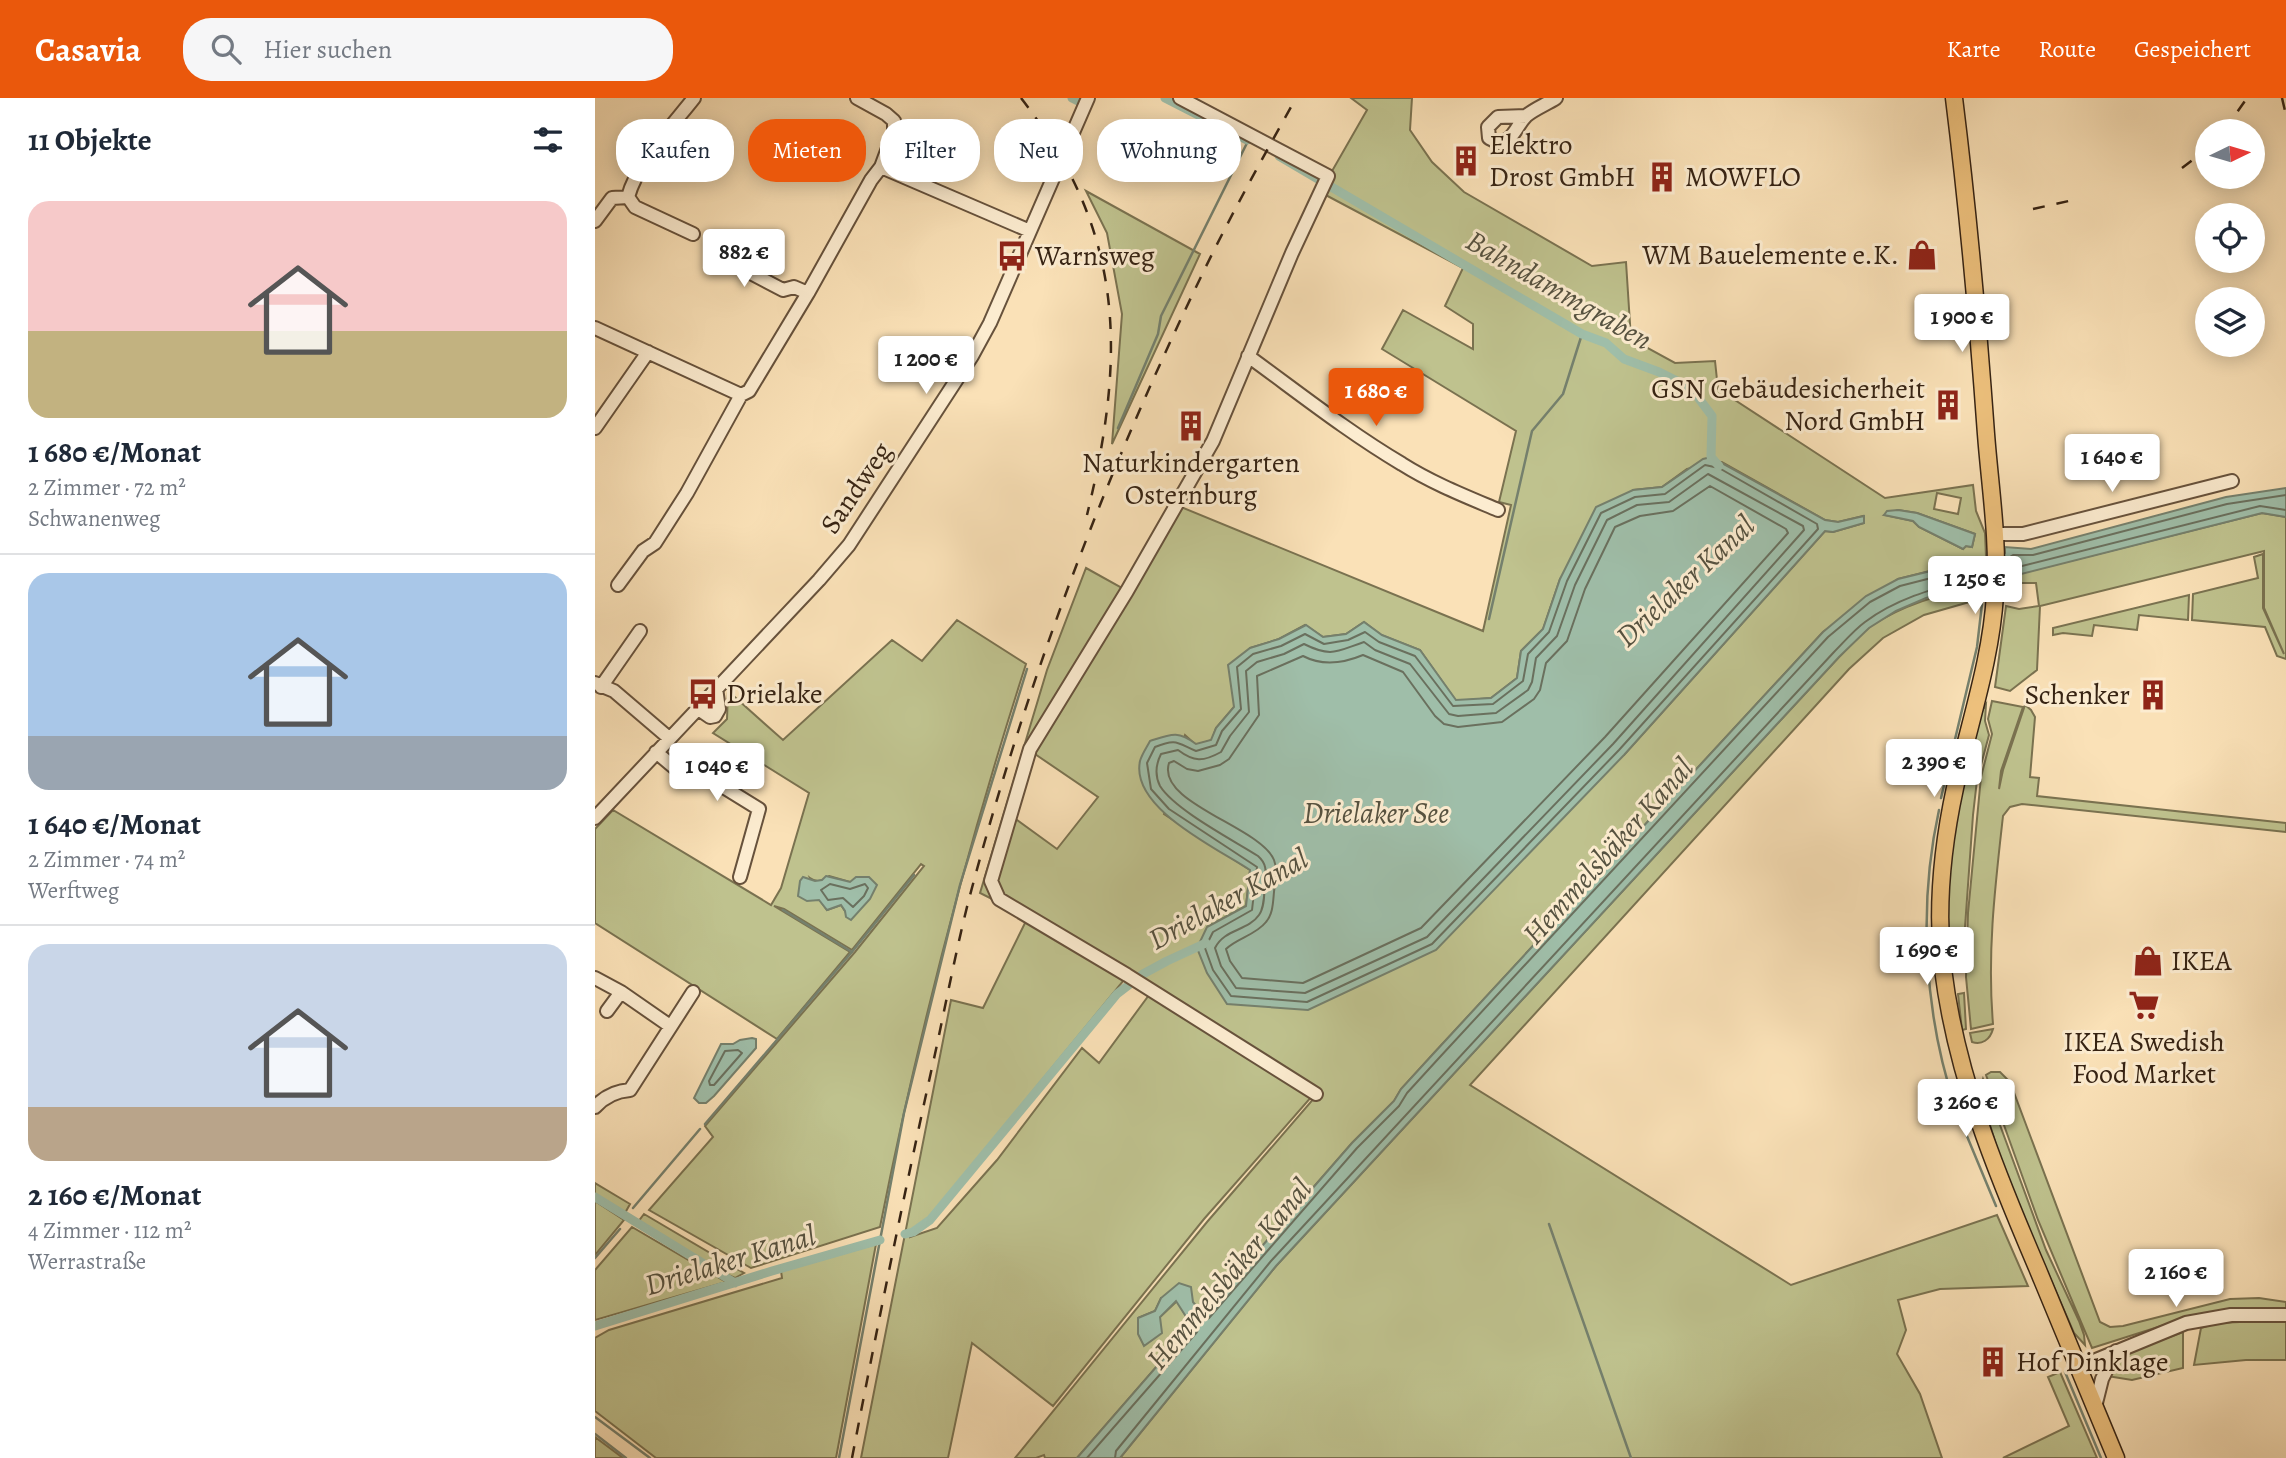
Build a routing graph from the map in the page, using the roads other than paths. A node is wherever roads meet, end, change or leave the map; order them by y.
1 (694, 98) edge
2 (857, 98) edge
3 (1088, 98) edge
4 (1180, 98) edge
5 (1556, 98) edge
6 (1954, 98) edge
7 (1526, 116) dead end
8 (891, 119) edge
9 (880, 169) edge
10 (916, 182) edge
11 (628, 197) junction
12 (595, 221) edge
13 (1030, 231) junction
14 (692, 234) dead end
15 (712, 242) dead end
16 (808, 293) junction
17 (595, 328) edge
18 (648, 352) junction
19 (1248, 356) junction
20 (741, 395) junction
21 (595, 429) edge
22 (2232, 481) dead end
23 (1498, 510) dead end
24 (1995, 534) junction
25 (618, 585) dead end
26 (640, 631) dead end
27 (598, 685) edge
28 (669, 737) junction
29 (656, 752) junction
30 (595, 818) edge
31 (740, 877) dead end
32 (595, 978) edge
33 (621, 992) junction
34 (693, 992) dead end
35 (607, 1012) dead end
36 (670, 1026) junction
37 (1316, 1094) dead end
38 (595, 1107) edge
39 (2286, 1315) edge
40 (2116, 1351) junction
41 (2079, 1367) junction
42 (2095, 1407) junction
43 (2116, 1458) edge

1 - 11 street
2 - 8 street
3 - 13 street, Sandweg
4 - 19 street
5 - 7 street
6 - 24 main road
9 - 16 street
10 - 13 street
11 - 12 street
11 - 14 street
13 - 28 street, Sandweg
15 - 16 street
16 - 20 street
17 - 18 street
18 - 20 street
18 - 21 street
19 - 23 street
19 - 37 street
20 - 25 street
22 - 24 street
24 - 41 main road
26 - 27 street
27 - 28 street
28 - 29 street, Sandweg
29 - 30 street, Sandweg
29 - 31 street
32 - 33 street
33 - 35 street
33 - 36 street
34 - 36 street
36 - 38 street
39 - 40 street
40 - 41 street
40 - 42 street
41 - 42 main road
42 - 43 main road

